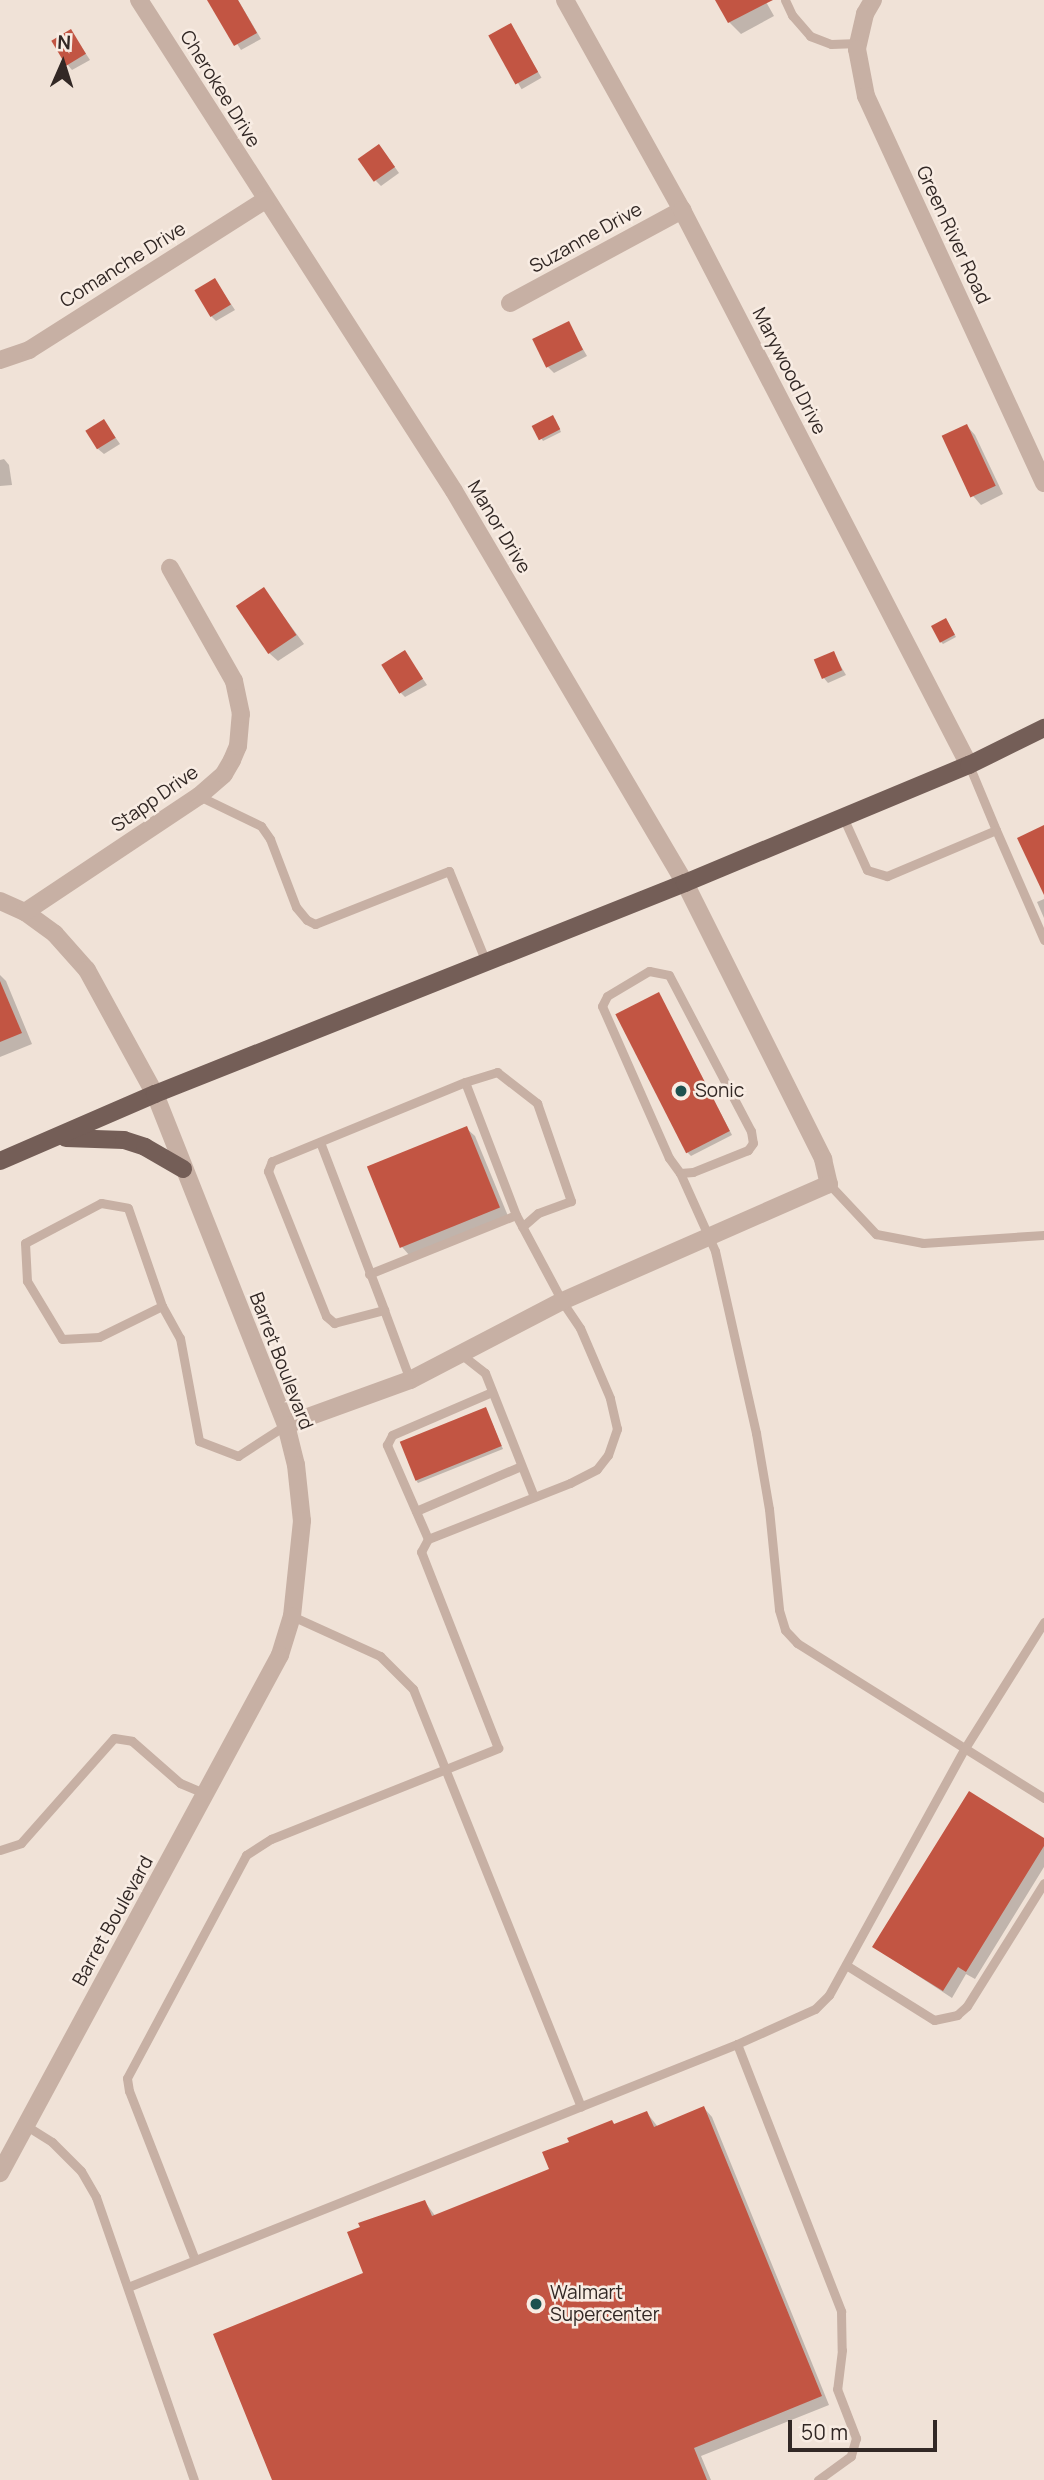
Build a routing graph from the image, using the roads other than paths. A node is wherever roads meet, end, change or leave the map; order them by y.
1 (139, 0) edge
2 (565, 0) edge
3 (785, 0) edge
4 (873, 0) edge
5 (858, 43) junction
6 (265, 200) junction
7 (682, 210) junction
8 (510, 303) dead end
9 (0, 360) edge
10 (1044, 483) edge
11 (170, 568) dead end
12 (1042, 733) edge
13 (969, 765) junction
14 (199, 796) junction
15 (843, 817) junction
16 (996, 830) junction
17 (685, 883) junction
18 (0, 901) edge
19 (25, 912) junction
20 (1044, 940) edge
21 (486, 962) junction
22 (465, 1082) junction
23 (155, 1094) junction
24 (52, 1138) junction
25 (320, 1142) junction
26 (0, 1161) edge
27 (183, 1169) junction
28 (680, 1173) junction
29 (829, 1184) junction
30 (516, 1215) junction
31 (523, 1227) junction
32 (709, 1235) junction
33 (1044, 1235) edge
34 (369, 1274) junction
35 (562, 1301) junction
36 (162, 1306) junction
37 (384, 1310) junction
38 (462, 1355) junction
39 (410, 1380) junction
40 (492, 1392) junction
41 (286, 1425) junction
42 (522, 1466) junction
43 (534, 1497) junction
44 (416, 1511) junction
45 (428, 1539) junction
46 (292, 1616) junction
47 (1044, 1622) edge
48 (965, 1748) junction
49 (446, 1769) junction
50 (207, 1794) junction
51 (1044, 1798) edge
52 (0, 1850) edge
53 (1044, 1883) edge
54 (846, 1965) junction
55 (737, 2044) junction
56 (581, 2106) junction
57 (25, 2125) junction
58 (0, 2173) edge
59 (195, 2260) junction
60 (128, 2287) junction
61 (194, 2480) edge
62 (818, 2480) edge

1 - 6 street, Cherokee Drive
2 - 7 street, Marywood Drive
3 - 5 lane
4 - 5 street, Green River Road
5 - 10 street, Green River Road
6 - 9 street, Comanche Drive
6 - 17 street, Manor Drive
7 - 8 street, Suzanne Drive
7 - 13 street, Marywood Drive
11 - 14 street, Stapp Drive
12 - 13 main road
13 - 15 main road
13 - 16 lane
14 - 19 street, Stapp Drive
14 - 21 lane
15 - 16 lane
15 - 17 main road
16 - 20 lane
17 - 21 main road
17 - 29 street, Manor Drive
18 - 19 street, Barret Boulevard
19 - 23 street, Barret Boulevard
21 - 23 main road
22 - 25 lane
22 - 30 lane
22 - 31 lane
23 - 24 main road
23 - 27 street, Barret Boulevard
24 - 26 main road
24 - 27 main road
25 - 34 lane
25 - 37 lane
27 - 41 street, Barret Boulevard
28 - 28 lane
28 - 32 lane
29 - 32 street
29 - 33 lane
30 - 31 lane
30 - 34 lane
31 - 35 lane
32 - 35 street
32 - 48 lane
34 - 37 lane
35 - 38 street
35 - 43 lane
36 - 36 lane
36 - 41 lane
37 - 39 lane
38 - 39 street
38 - 40 lane
39 - 41 street
40 - 42 lane
40 - 44 lane
41 - 46 street, Barret Boulevard
42 - 43 lane
42 - 44 lane
43 - 45 lane
44 - 45 lane
45 - 49 lane
46 - 49 lane
46 - 50 street, Barret Boulevard
47 - 48 lane
48 - 51 lane
48 - 54 lane
49 - 56 lane
49 - 59 lane
50 - 52 lane
50 - 57 street, Barret Boulevard
53 - 54 lane
54 - 55 lane
55 - 56 lane
55 - 62 lane
56 - 59 lane
57 - 58 street, Barret Boulevard
57 - 60 lane
59 - 60 lane
60 - 61 lane

